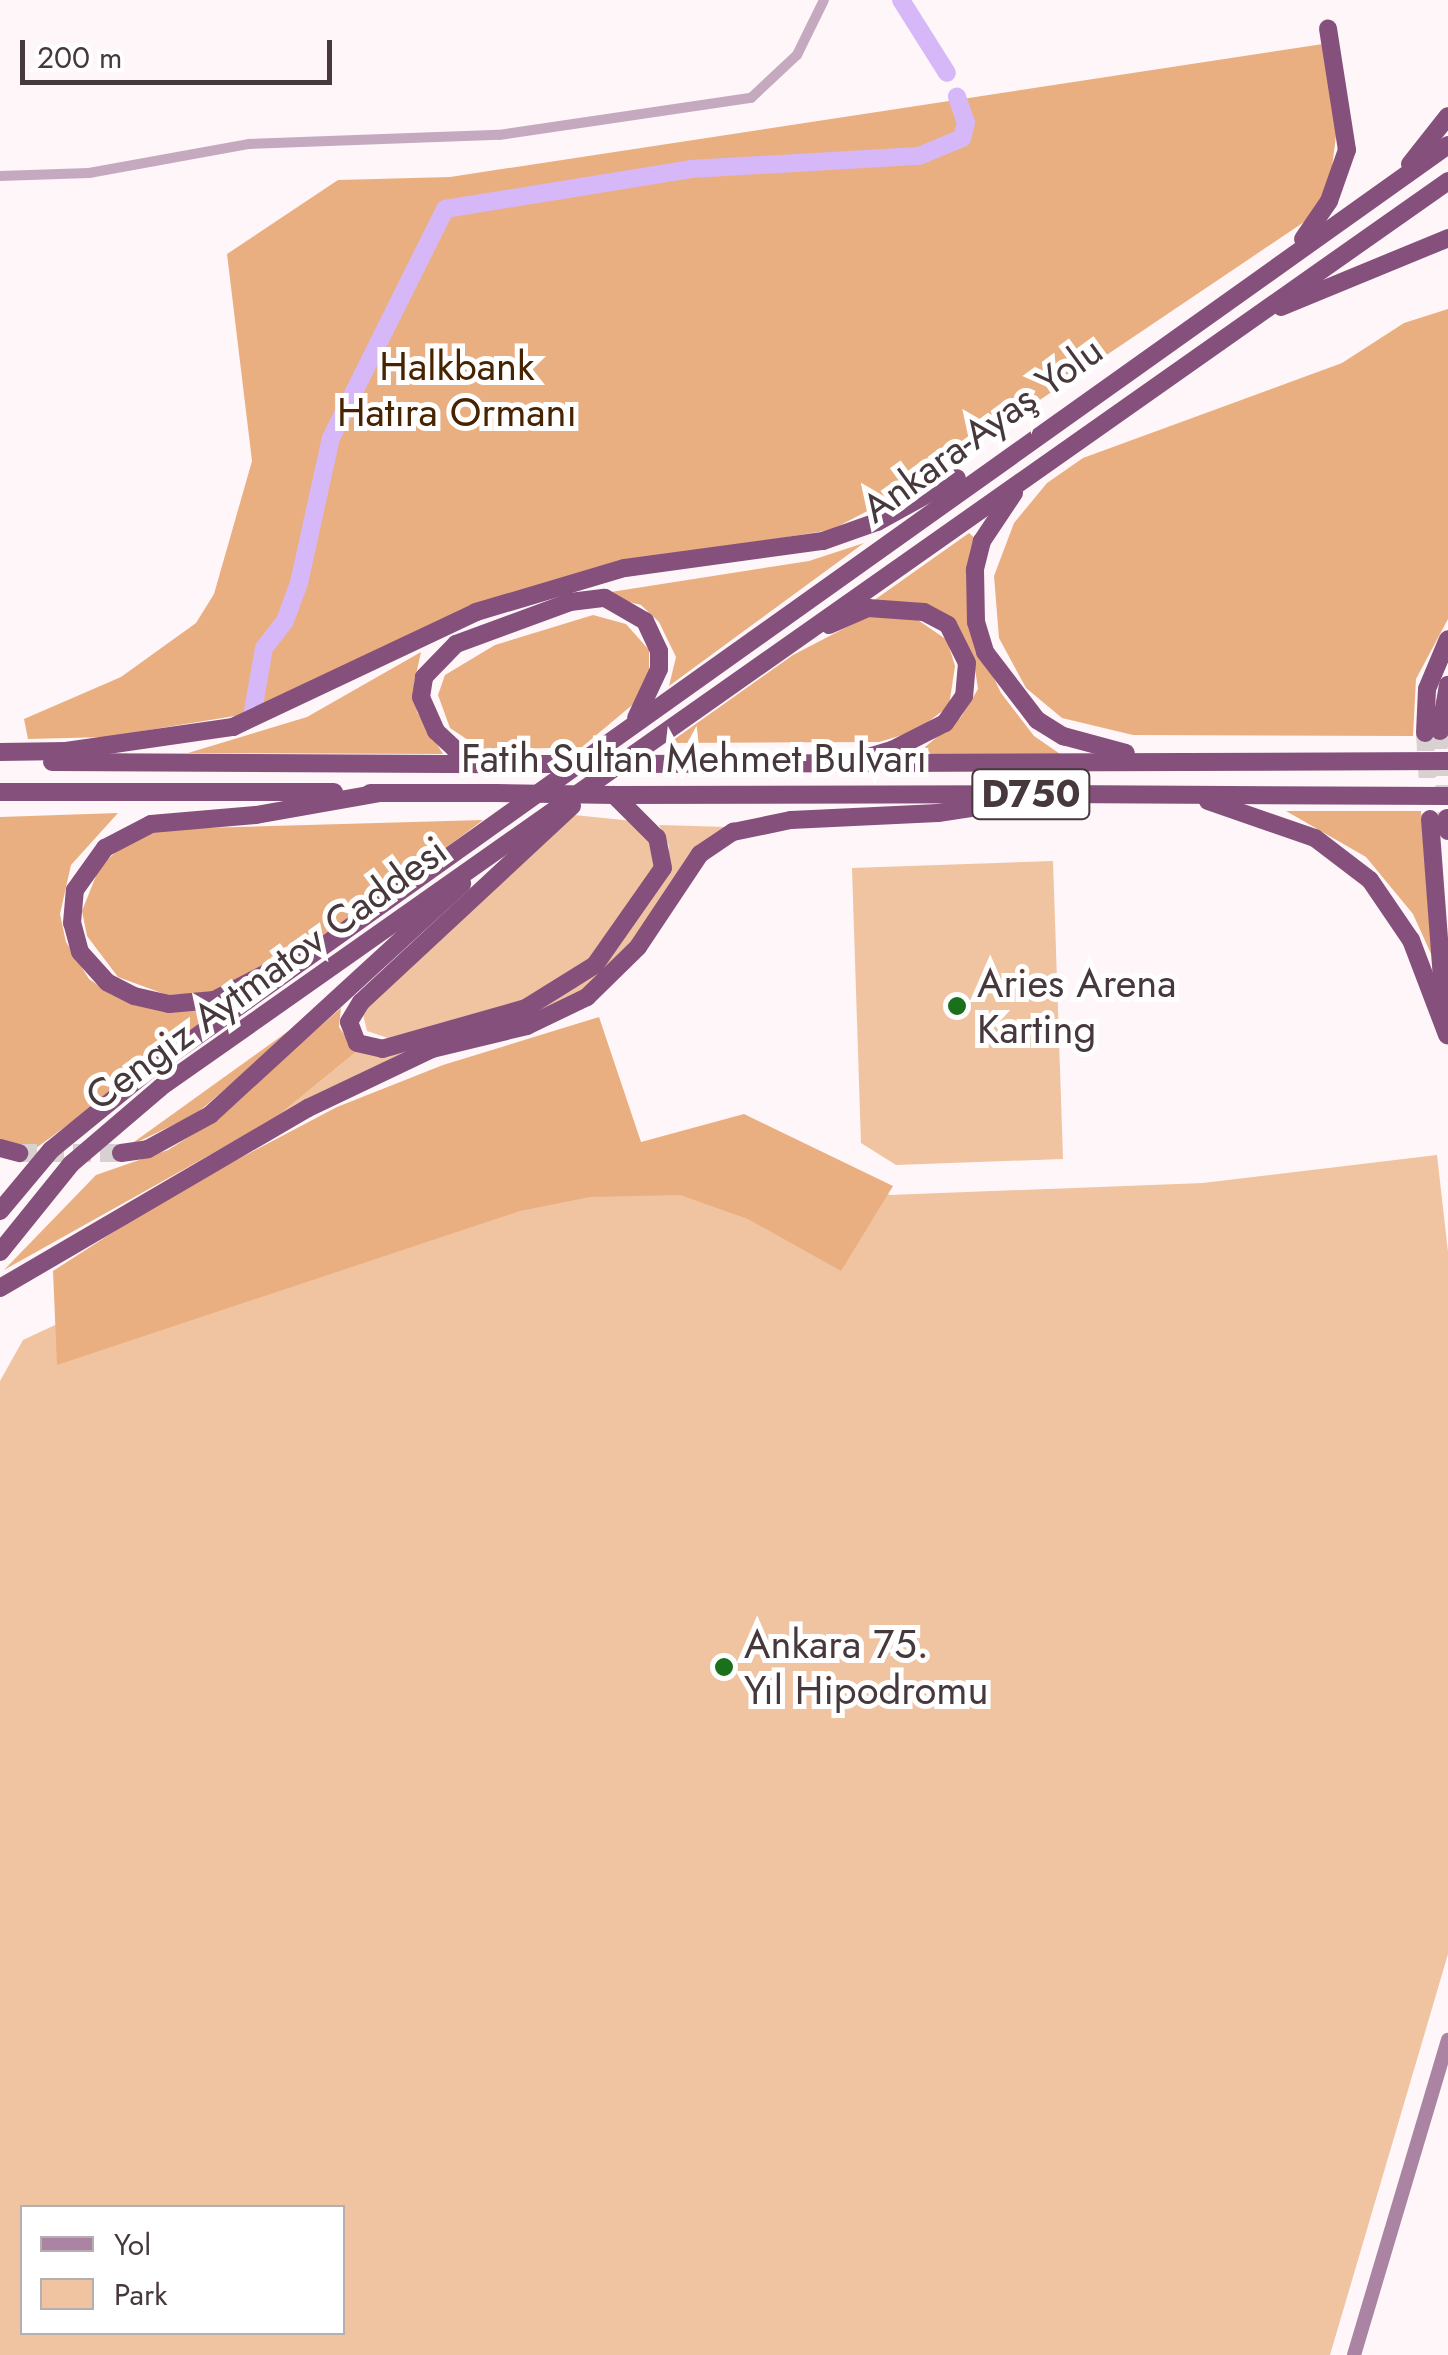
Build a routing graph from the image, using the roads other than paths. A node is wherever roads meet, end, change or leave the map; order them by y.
1 (824, 0) edge
2 (1328, 28) dead end
3 (1444, 130) edge
4 (0, 176) edge
5 (1448, 181) edge
6 (1448, 238) edge
7 (1297, 248) junction
8 (1222, 336) junction
9 (1060, 416) junction
10 (1052, 460) junction
11 (1448, 639) edge
12 (1448, 684) edge
13 (632, 725) junction
14 (0, 744) edge
15 (110, 745) junction
16 (0, 752) edge
17 (1166, 761) junction
18 (1448, 761) edge
19 (0, 762) edge
20 (848, 762) junction
21 (497, 764) junction
22 (562, 777) joint
23 (599, 778) junction
24 (0, 792) edge
25 (379, 792) junction
26 (1064, 794) junction
27 (1178, 794) junction
28 (614, 795) junction
29 (1448, 796) edge
30 (1439, 818) edge
31 (1448, 831) edge
32 (509, 838) junction
33 (381, 910) junction
34 (1447, 1035) edge
35 (1448, 1046) edge
36 (122, 1152) tunnel mouth
37 (0, 1211) edge
38 (0, 1252) edge
39 (0, 1288) edge
40 (1448, 2040) edge
41 (1354, 2355) edge

1 - 4 street
2 - 7 highway
3 - 7 highway, Ankara-Ayaş Yolu
5 - 8 highway, Ankara-Ayaş Yolu
6 - 8 highway
7 - 9 highway, Ankara-Ayaş Yolu
8 - 10 highway, Ankara-Ayaş Yolu
9 - 13 highway, Ankara-Ayaş Yolu
9 - 15 highway
10 - 17 highway
10 - 23 highway, Ankara-Ayaş Yolu
11 - 12 highway
13 - 21 highway
13 - 22 highway, Ankara-Ayaş Yolu
14 - 15 highway
15 - 16 highway
17 - 18 highway, Fatih Sultan Mehmet Bulvarı / D750
17 - 20 highway, Fatih Sultan Mehmet Bulvarı / D750
19 - 21 highway, Fatih Sultan Mehmet Bulvarı / D750
20 - 21 highway, Fatih Sultan Mehmet Bulvarı / D750, bridge
20 - 23 highway
22 - 33 highway, Cengiz Aytmatov Caddesi
23 - 28 highway
23 - 32 highway, Cengiz Aytmatov Caddesi
24 - 25 highway, Fatih Sultan Mehmet Bulvarı / D750
25 - 28 highway, Fatih Sultan Mehmet Bulvarı / D750, bridge
25 - 33 highway
26 - 27 highway, Fatih Sultan Mehmet Bulvarı / D750
26 - 28 highway, Fatih Sultan Mehmet Bulvarı / D750
26 - 39 highway
27 - 29 highway, Fatih Sultan Mehmet Bulvarı / D750
27 - 34 highway
30 - 31 highway
30 - 34 highway
32 - 36 highway
32 - 38 highway, Cengiz Aytmatov Caddesi
33 - 37 highway, Cengiz Aytmatov Caddesi
34 - 35 main road
40 - 41 main road

